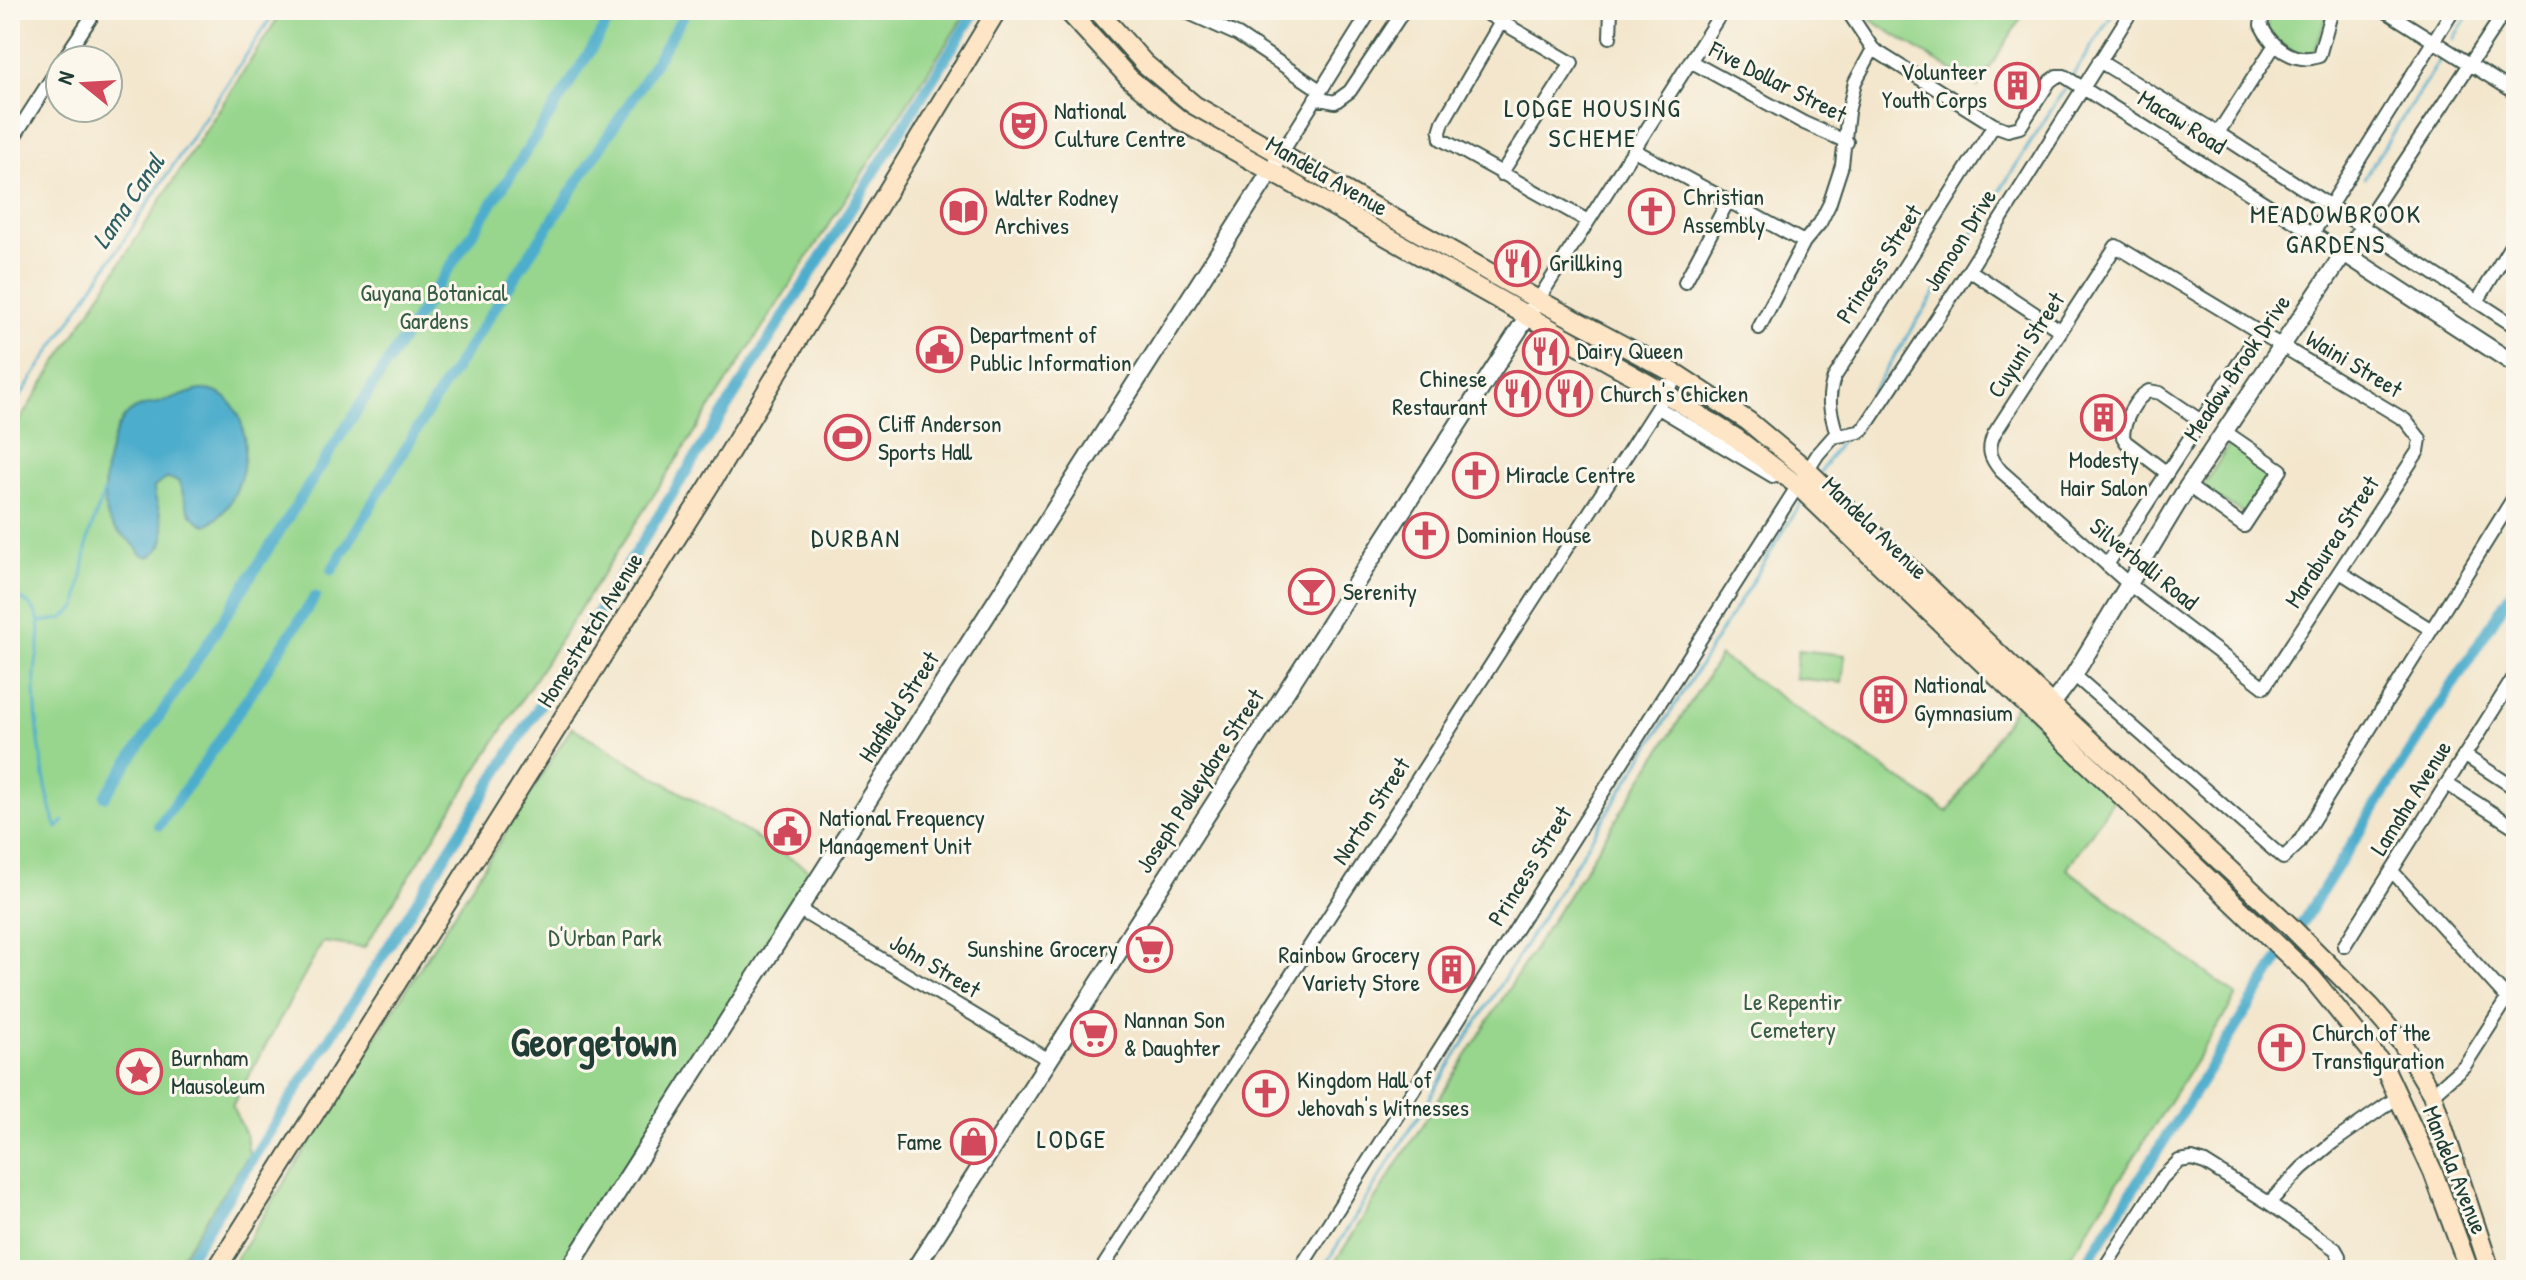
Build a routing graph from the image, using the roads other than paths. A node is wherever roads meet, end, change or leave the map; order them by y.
1 (96, 10) edge
2 (997, 10) edge
3 (1067, 10) edge
4 (1097, 10) edge
5 (1182, 10) edge
6 (1371, 10) edge
7 (1404, 10) edge
8 (1481, 10) edge
9 (1512, 10) edge
10 (1611, 10) edge
11 (1723, 10) edge
12 (1847, 10) edge
13 (2132, 10) edge
14 (2264, 10) edge
15 (2332, 10) edge
16 (2384, 10) edge
17 (2453, 10) edge
18 (2506, 10) edge
19 (1501, 22) junction
20 (1610, 37) dead end
21 (2434, 41) junction
22 (74, 44) edge
23 (2274, 46) junction
24 (1873, 49) junction
25 (1690, 61) junction
26 (2099, 61) junction
27 (2472, 65) junction
28 (2074, 81) junction
29 (44, 90) edge
30 (2516, 93) edge
31 (1317, 94) junction
32 (1994, 125) junction
33 (2218, 133) junction
34 (1847, 142) junction
35 (10, 143) edge
36 (1634, 150) junction
37 (1281, 154) junction
38 (1271, 171) junction
39 (1501, 174) junction
40 (1728, 201) junction
41 (2331, 206) junction
42 (1588, 221) junction
43 (2362, 227) junction
44 (2313, 233) junction
45 (2516, 237) edge
46 (1804, 242) junction
47 (2116, 246) joint
48 (2344, 253) junction
49 (1969, 270) junction
50 (1685, 282) dead end
51 (1538, 300) junction
52 (2477, 302) junction
53 (1527, 317) junction
54 (2516, 327) edge
55 (1759, 328) dead end
56 (2061, 331) junction
57 (2259, 332) junction
58 (2281, 345) junction
59 (2516, 365) edge
60 (1678, 375) junction
61 (1662, 400) junction
62 (2405, 420) joint
63 (2201, 421) junction
64 (2224, 431) junction
65 (1839, 435) junction
66 (2001, 471) joint
67 (2167, 473) junction
68 (1807, 485) junction
69 (2188, 486) junction
70 (2516, 494) edge
71 (2107, 565) junction
72 (2340, 572) junction
73 (2130, 585) junction
74 (2430, 629) junction
75 (2516, 674) edge
76 (2074, 675) junction
77 (2264, 687) joint
78 (2046, 711) junction
79 (2464, 755) junction
80 (2447, 784) junction
81 (2516, 789) edge
82 (2516, 828) edge
83 (2392, 871) junction
84 (798, 909) junction
85 (2344, 946) dead end
86 (2516, 985) edge
87 (2507, 998) junction
88 (1049, 1060) junction
89 (2432, 1094) junction
90 (2401, 1100) junction
91 (2269, 1203) junction
92 (216, 1270) edge
93 (568, 1270) edge
94 (914, 1270) edge
95 (1101, 1270) edge
96 (1299, 1270) edge
97 (2103, 1270) edge
98 (2338, 1270) edge
99 (2469, 1270) edge
100 (2490, 1270) edge

1 - 22 street
2 - 92 main road, Homestretch Avenue
3 - 38 main road, Mandela Avenue
4 - 37 main road, Mandela Avenue
5 - 31 street
6 - 31 street
7 - 31 street
8 - 19 street
9 - 19 street
10 - 20 street
11 - 25 street
12 - 24 street
13 - 26 street, Jamoon Drive
14 - 23 street
15 - 23 street
16 - 21 street
17 - 21 street
18 - 27 street, Meadow Brook Drive
19 - 39 street
19 - 39 street
21 - 27 street
21 - 41 street
23 - 33 street
24 - 32 street
24 - 34 street
25 - 34 street, Five Dollar Street
25 - 36 street
26 - 28 street, Jamoon Drive
26 - 33 street
27 - 30 street
27 - 43 street, Meadow Brook Drive
28 - 32 street
28 - 44 street, Macaw Road
28 - 49 street, Jamoon Drive
29 - 35 street
31 - 37 street
32 - 65 street, Princess Street
33 - 41 street
34 - 46 street
36 - 40 street
36 - 42 street
37 - 38 street, Hadfield Street
37 - 51 main road, Mandela Avenue
38 - 53 main road, Mandela Avenue
38 - 84 street, Hadfield Street
39 - 42 street
40 - 46 street
40 - 50 street
41 - 43 street
41 - 44 street
42 - 51 street
43 - 48 street, Meadow Brook Drive
43 - 52 street
44 - 48 street, Macaw Road
45 - 52 street
46 - 55 street
47 - 56 street, Cuyuni Street
47 - 57 street, Waini Street
48 - 58 street, Meadow Brook Drive
48 - 59 street, Macaw Road
49 - 56 street
49 - 65 street, Jamoon Drive
51 - 53 street, Joseph Polleydore Street
51 - 60 main road, Mandela Avenue
52 - 54 street
53 - 61 main road, Mandela Avenue
53 - 88 street, Joseph Polleydore Street
56 - 66 street, Cuyuni Street
57 - 58 street, Waini Street
57 - 63 street
58 - 62 street, Waini Street
58 - 64 street, Meadow Brook Drive
60 - 61 street, Norton Street
60 - 68 main road, Mandela Avenue
61 - 68 main road, Mandela Avenue
61 - 95 street, Norton Street
62 - 72 street, Maraburea Street
63 - 67 street
63 - 67 street
64 - 69 street, Meadow Brook Drive
64 - 69 street
65 - 68 street
66 - 71 street, Silverballi Road
67 - 71 street
68 - 78 main road, Mandela Avenue
68 - 96 street, Princess Street
69 - 73 street, Meadow Brook Drive
70 - 74 street
71 - 73 street, Silverballi Road
72 - 74 street
72 - 77 street, Maraburea Street
73 - 76 street, Meadow Brook Drive
73 - 77 street, Silverballi Road
74 - 76 street
75 - 79 street, Lamaha Avenue
76 - 78 street, Meadow Brook Drive
78 - 89 main road, Mandela Avenue
78 - 90 main road, Mandela Avenue
79 - 80 street, Lamaha Avenue
79 - 81 street
80 - 82 street
80 - 83 street, Lamaha Avenue
83 - 85 street, Lamaha Avenue
83 - 87 street
84 - 88 street, John Street
84 - 93 street, Hadfield Street
86 - 87 street
87 - 89 street
88 - 94 street, Joseph Polleydore Street
89 - 100 main road, Mandela Avenue
90 - 91 street
90 - 99 main road, Mandela Avenue
91 - 97 street
91 - 98 street

